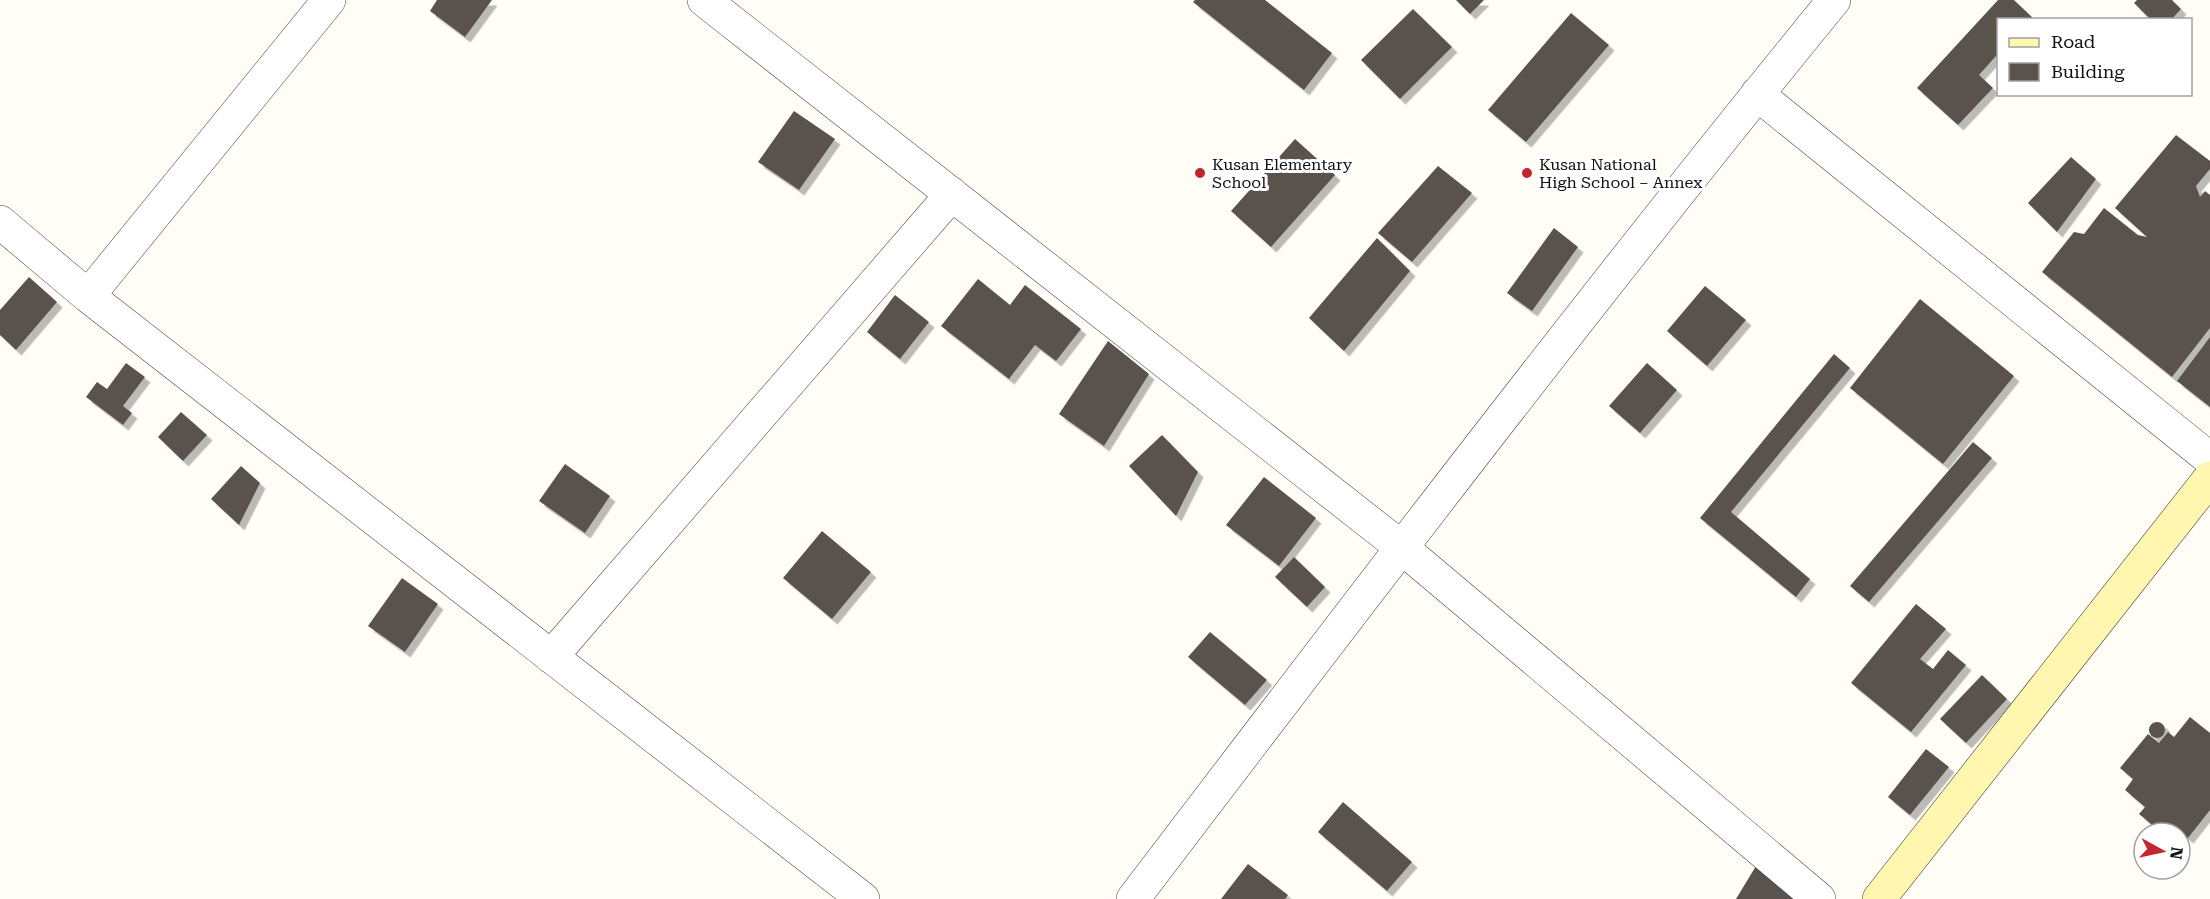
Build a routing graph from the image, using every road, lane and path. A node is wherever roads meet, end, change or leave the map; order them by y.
1 (329, 0) edge
2 (704, 0) edge
3 (1834, 0) edge
4 (1757, 94) junction
5 (952, 194) junction
6 (0, 222) edge
7 (88, 296) junction
8 (2210, 459) edge
9 (2210, 478) edge
10 (1401, 547) junction
11 (551, 657) junction
12 (862, 899) edge
13 (1133, 899) edge
14 (1819, 899) edge
15 (1879, 899) edge

1 - 7 street
2 - 5 street
3 - 4 street
4 - 8 street
4 - 10 street
5 - 10 street
5 - 11 street
6 - 7 street
7 - 11 street
9 - 15 street
10 - 13 street
10 - 14 street
11 - 12 street

